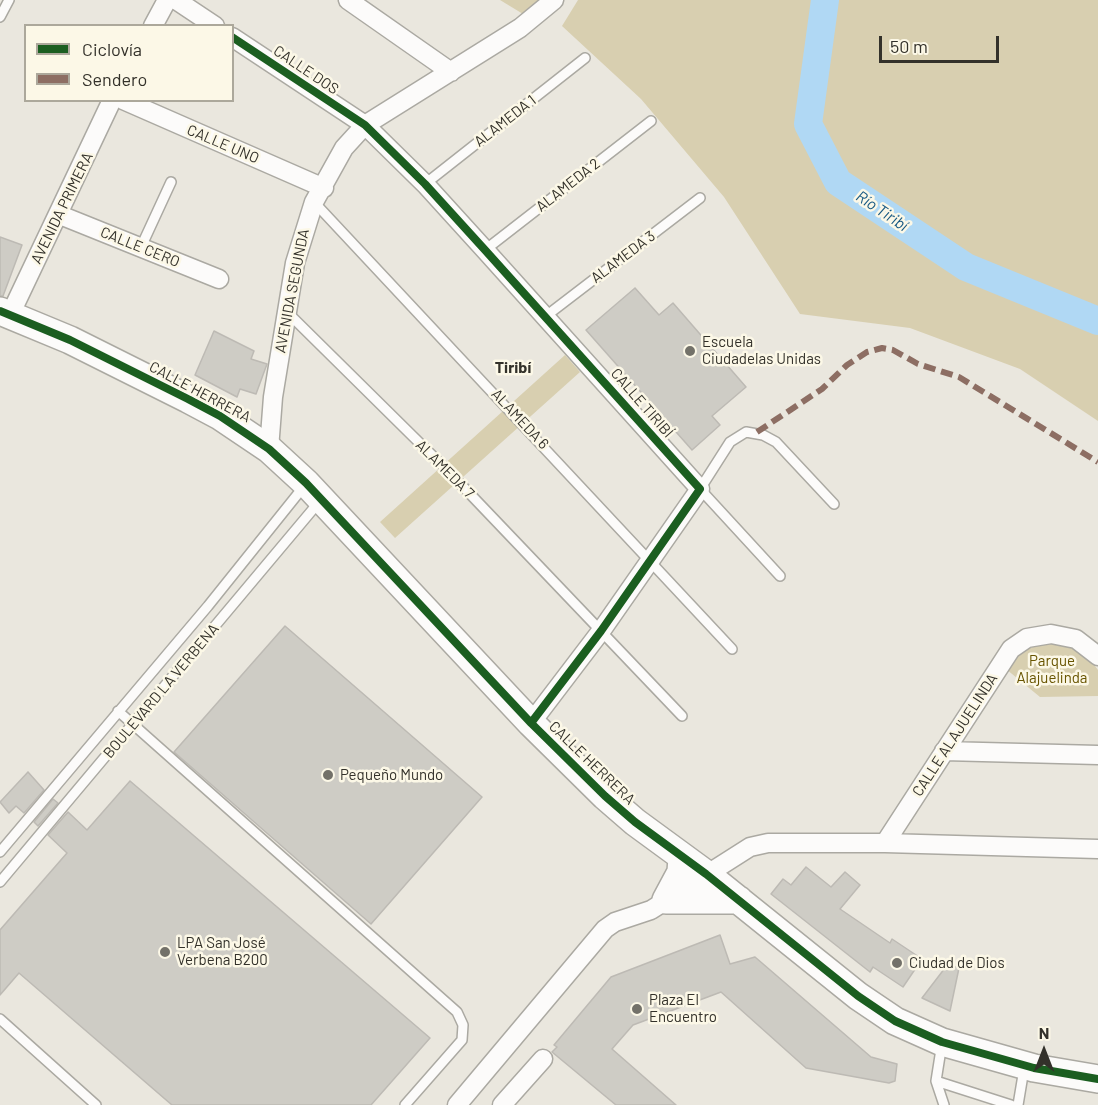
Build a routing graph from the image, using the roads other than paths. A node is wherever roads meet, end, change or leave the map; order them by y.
1 (9, 0) edge
2 (167, 0) edge
3 (176, 0) edge
4 (348, 0) edge
5 (554, 0) edge
6 (0, 17) edge
7 (154, 24) edge
8 (212, 24) edge
9 (234, 38) edge
10 (585, 58) dead end
11 (451, 72) junction
12 (111, 102) edge
13 (127, 102) edge
14 (651, 121) dead end
15 (365, 125) junction
16 (171, 182) dead end
17 (425, 184) junction
18 (319, 195) junction
19 (700, 198) dead end
20 (60, 215) junction
21 (141, 248) junction
22 (485, 250) junction
23 (219, 279) dead end
24 (286, 310) junction
25 (5, 313) edge
26 (546, 316) junction
27 (269, 449) junction
28 (700, 489) junction
29 (314, 491) junction
30 (834, 504) dead end
31 (650, 561) junction
32 (780, 576) dead end
33 (208, 606) junction
34 (223, 617) junction
35 (600, 631) junction
36 (732, 649) dead end
37 (1098, 656) edge
38 (118, 711) junction
39 (682, 716) dead end
40 (531, 723) junction
41 (133, 726) junction
42 (944, 751) junction
43 (1098, 755) edge
44 (885, 843) junction
45 (1098, 849) edge
46 (0, 852) edge
47 (682, 857) junction
48 (706, 874) junction
49 (0, 882) edge
50 (666, 900) junction
51 (739, 900) junction
52 (0, 1019) edge
53 (942, 1042) junction
54 (543, 1059) dead end
55 (1024, 1065) junction
56 (1098, 1079) edge
57 (936, 1081) junction
58 (96, 1105) edge
59 (405, 1105) edge
60 (457, 1105) edge
61 (502, 1105) edge
62 (944, 1105) edge
63 (1011, 1105) edge
64 (1018, 1105) edge

1 - 6 lane
2 - 7 street
3 - 8 street
4 - 11 street
5 - 11 street, AVENIDA SEGUNDA
9 - 15 street, CALLE DOS
10 - 17 lane, ALAMEDA 1
11 - 15 street, AVENIDA SEGUNDA
12 - 20 street, AVENIDA PRIMERA
13 - 18 street, CALLE UNO
14 - 22 lane, ALAMEDA 2
15 - 17 street, CALLE TIRIBÍ
15 - 18 street, AVENIDA SEGUNDA
16 - 21 lane
17 - 22 street, CALLE TIRIBÍ
18 - 24 street, AVENIDA SEGUNDA
18 - 31 lane, ALAMEDA 6
19 - 26 lane, ALAMEDA 3
20 - 21 street, CALLE CERO
20 - 25 street, AVENIDA PRIMERA
21 - 23 street, CALLE CERO
22 - 26 street, CALLE TIRIBÍ
24 - 27 street, AVENIDA SEGUNDA
24 - 35 lane, ALAMEDA 7
25 - 27 street, CALLE HERRERA
26 - 28 street, CALLE TIRIBÍ
27 - 29 street, CALLE HERRERA
28 - 30 lane
28 - 31 street
28 - 32 lane
29 - 33 lane, BOULEVARD LA VERBENA
29 - 34 lane, BOULEVARD LA VERBENA
29 - 40 street, CALLE HERRERA
31 - 35 street
31 - 36 lane, ALAMEDA 6
33 - 34 lane
33 - 38 lane, BOULEVARD LA VERBENA
34 - 41 lane, BOULEVARD LA VERBENA
35 - 39 lane, ALAMEDA 7
35 - 40 street
37 - 42 street, CALLE ALAJUELINDA
38 - 41 lane
38 - 46 lane, BOULEVARD LA VERBENA
40 - 47 street, CALLE HERRERA
41 - 49 lane, BOULEVARD LA VERBENA
41 - 59 lane
42 - 43 street
42 - 44 street, CALLE ALAJUELINDA
44 - 45 street
44 - 48 street
47 - 48 street, CALLE HERRERA
47 - 50 street
48 - 50 street
48 - 51 street, CALLE HERRERA
50 - 51 street
50 - 60 street
51 - 53 street, CALLE HERRERA
52 - 58 lane
53 - 55 street, CALLE HERRERA
53 - 57 lane
54 - 61 street
55 - 56 street, CALLE HERRERA
55 - 64 lane
57 - 62 lane
57 - 63 lane

